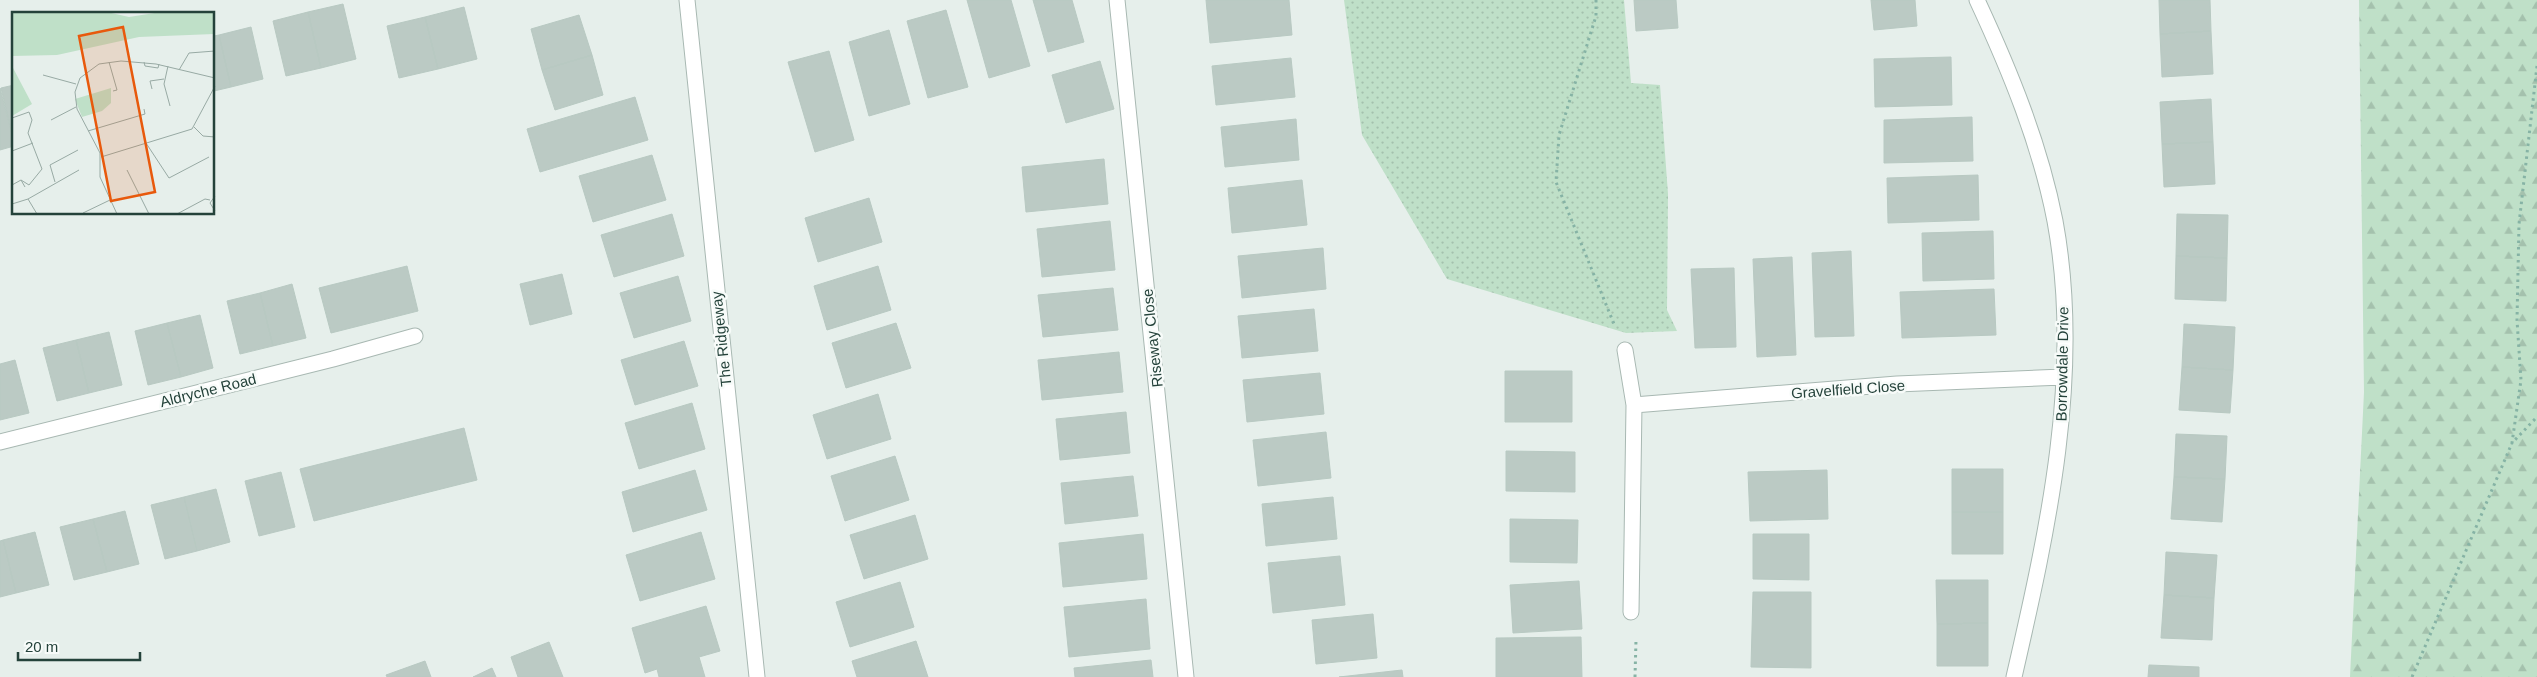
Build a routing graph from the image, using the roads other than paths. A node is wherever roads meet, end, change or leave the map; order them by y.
1 (687, 0) edge
2 (1118, 0) edge
3 (1977, 0) edge
4 (415, 336) dead end
5 (1625, 350) road end
6 (2063, 378) junction
7 (1634, 405) junction
8 (0, 442) edge
9 (1631, 612) road end
10 (757, 677) edge
11 (1186, 677) edge
12 (2014, 677) edge

1 - 10 street, The Ridgeway
2 - 11 street, Riseway Close
3 - 6 street, Borrowdale Drive
4 - 8 street, Aldryche Road
5 - 7 street
6 - 7 street, Gravelfield Close
6 - 12 street, Borrowdale Drive
7 - 9 street

